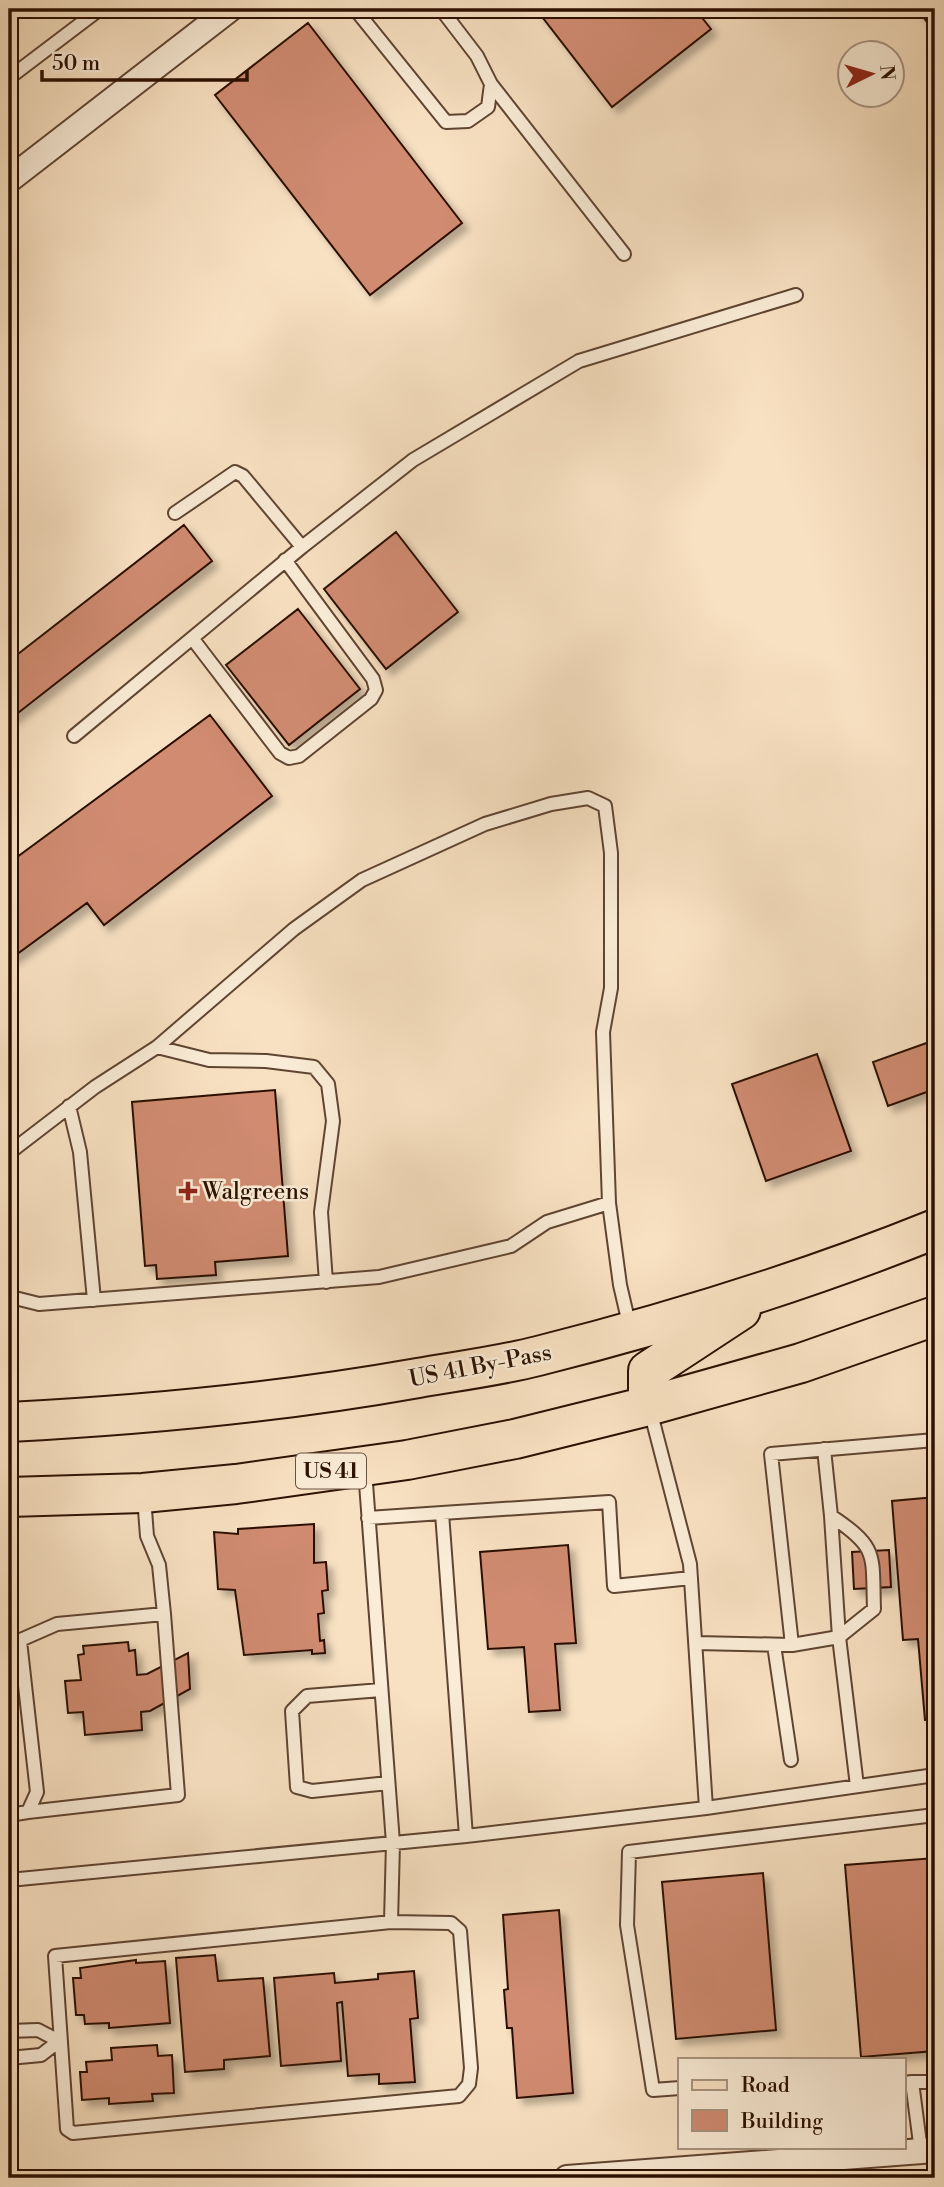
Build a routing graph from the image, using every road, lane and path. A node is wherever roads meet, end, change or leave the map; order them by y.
1 (100, 9) edge
2 (230, 9) edge
3 (355, 9) edge
4 (441, 9) edge
5 (9, 78) edge
6 (491, 84) junction
7 (9, 180) edge
8 (624, 254) dead end
9 (796, 295) dead end
10 (175, 513) dead end
11 (302, 547) junction
12 (285, 560) junction
13 (192, 638) junction
14 (74, 736) dead end
15 (157, 1047) junction
16 (69, 1106) junction
17 (9, 1153) edge
18 (609, 1202) junction
19 (935, 1229) edge
20 (326, 1282) junction
21 (771, 1289) junction
22 (9, 1292) edge
23 (94, 1300) junction
24 (935, 1316) edge
25 (631, 1330) junction
26 (649, 1406) junction
27 (9, 1422) edge
28 (935, 1440) edge
29 (824, 1449) junction
30 (365, 1466) junction
31 (143, 1493) junction
32 (9, 1497) edge
33 (442, 1513) junction
34 (831, 1516) junction
35 (368, 1518) junction
36 (691, 1578) junction
37 (164, 1614) junction
38 (839, 1637) junction
39 (15, 1643) edge
40 (696, 1643) junction
41 (774, 1645) junction
42 (792, 1645) junction
43 (381, 1690) junction
44 (791, 1760) dead end
45 (935, 1775) edge
46 (388, 1783) junction
47 (857, 1786) junction
48 (706, 1808) junction
49 (28, 1812) junction
50 (9, 1815) edge
51 (935, 1815) edge
52 (466, 1836) junction
53 (393, 1843) junction
54 (9, 1880) edge
55 (391, 1922) junction
56 (9, 2031) edge
57 (60, 2042) junction
58 (9, 2058) edge
59 (908, 2082) edge
60 (935, 2082) edge
61 (678, 2088) edge
62 (928, 2151) edge
63 (733, 2156) edge
64 (654, 2175) edge
65 (567, 2178) edge

1 - 5 lane
2 - 7 street
3 - 6 lane
4 - 6 lane
6 - 8 lane
9 - 11 lane
10 - 11 lane
11 - 12 lane
12 - 13 lane
12 - 13 lane
13 - 14 lane
15 - 16 lane
15 - 18 lane
15 - 20 lane
16 - 17 lane
16 - 23 lane
18 - 20 lane
18 - 25 lane
19 - 21 main road, US 41 By-Pass
20 - 23 lane
21 - 25 main road, US 41 By-Pass
21 - 26 main road
22 - 23 lane
24 - 26 main road, US 41
25 - 27 main road, US 41 By-Pass
26 - 30 main road, US 41
26 - 36 lane
28 - 29 lane
29 - 34 lane
29 - 42 lane
30 - 31 main road, US 41
30 - 35 lane
31 - 32 main road, US 41
31 - 37 lane
33 - 35 lane
33 - 36 lane
33 - 52 lane
34 - 38 lane
34 - 38 lane
35 - 43 lane
36 - 40 lane
37 - 39 lane
37 - 49 lane
38 - 42 lane
38 - 47 lane
39 - 49 lane
40 - 41 lane
40 - 48 lane
41 - 42 lane
41 - 44 lane
43 - 46 lane
43 - 46 lane
45 - 47 lane
46 - 53 lane
47 - 48 lane
48 - 52 lane
49 - 50 lane
51 - 61 lane
52 - 53 lane
53 - 54 lane
53 - 55 lane
55 - 57 lane
55 - 57 lane
56 - 57 lane
57 - 58 lane
59 - 60 lane
59 - 62 lane
62 - 63 street
63 - 64 street
64 - 65 street

